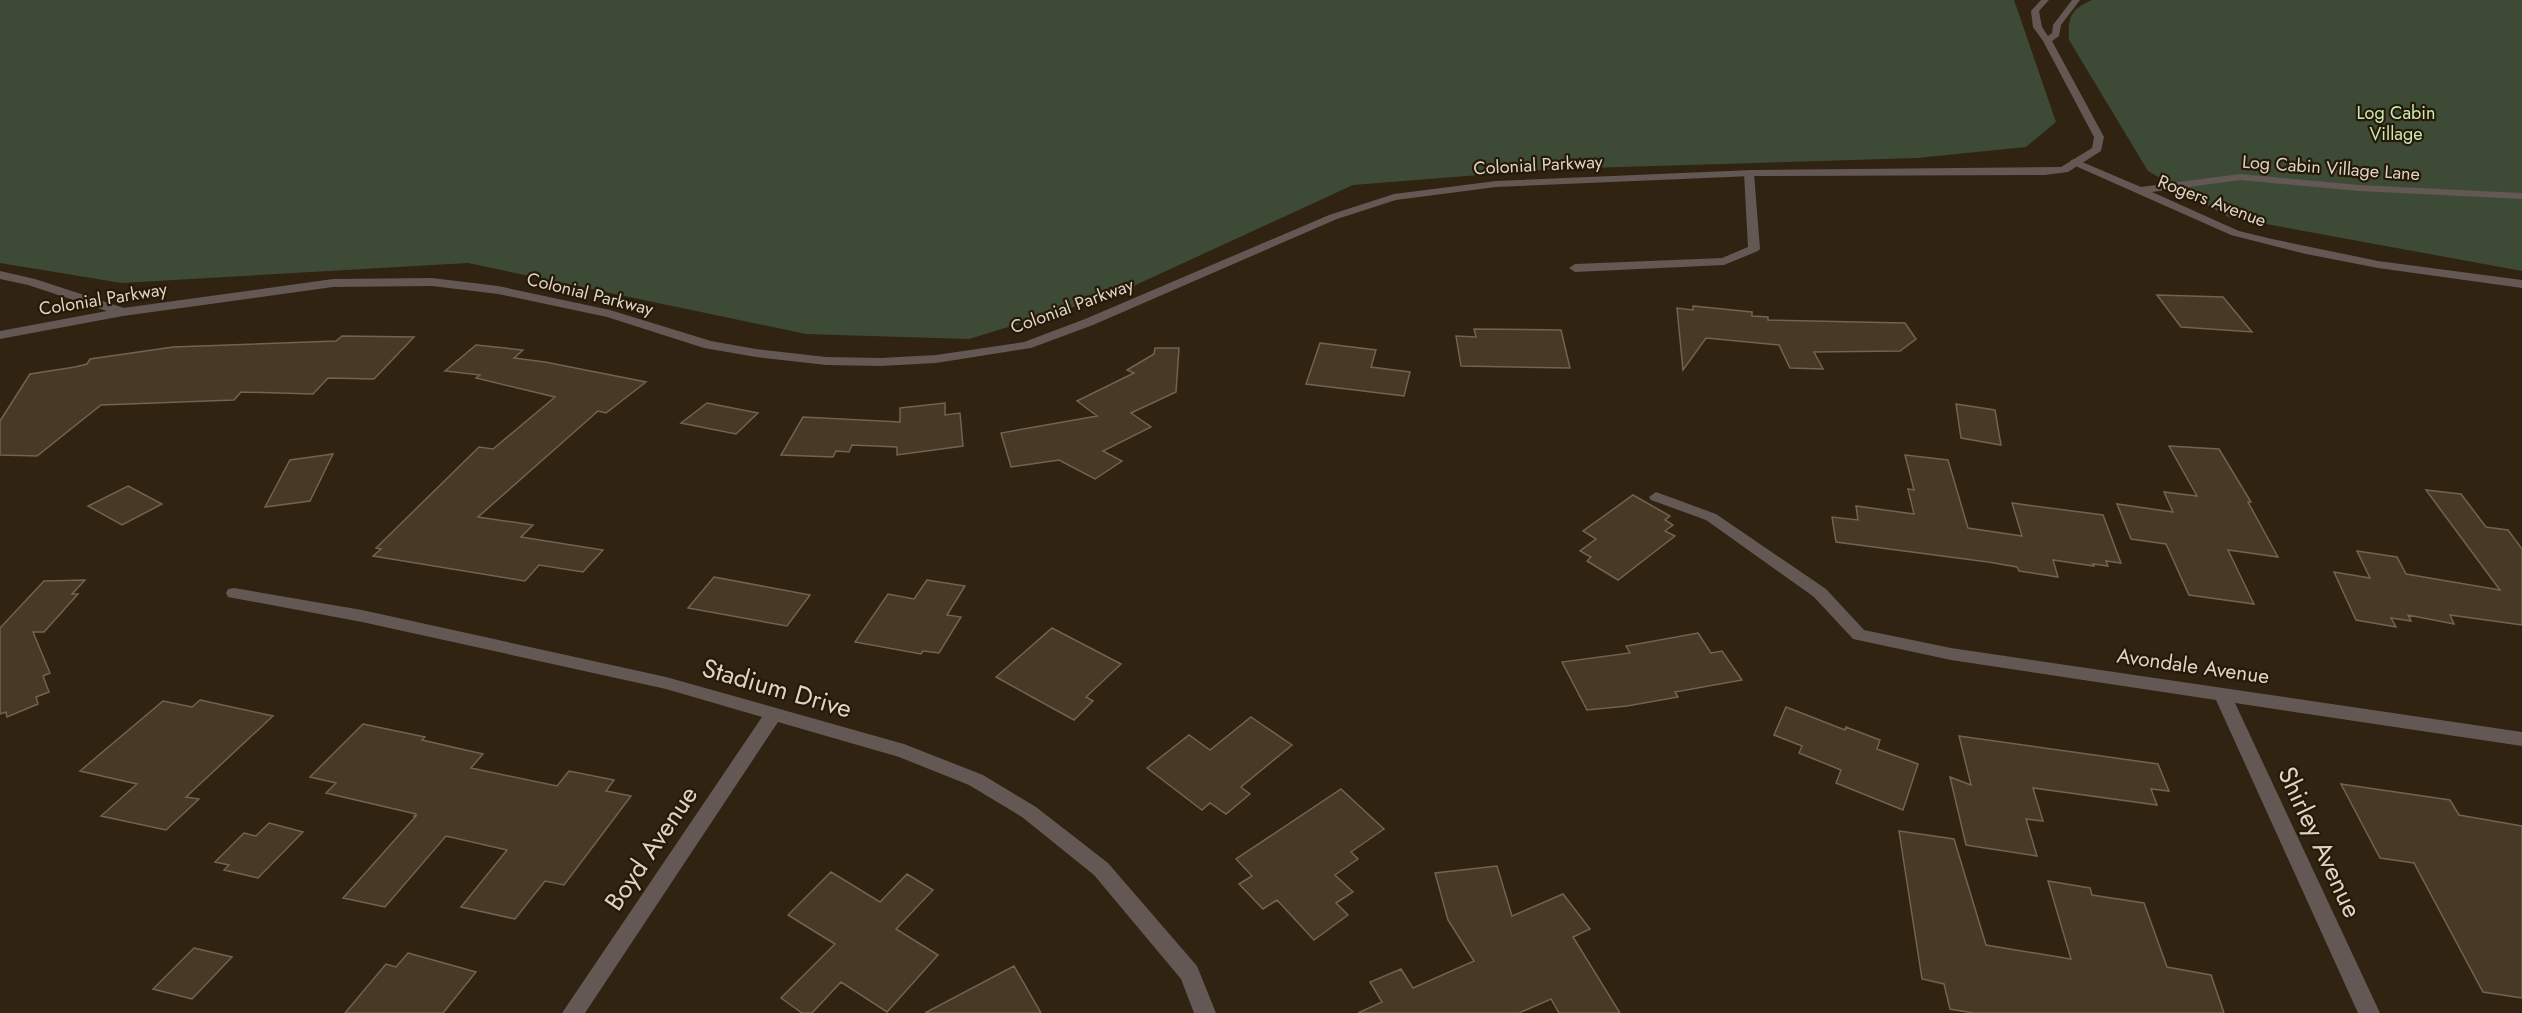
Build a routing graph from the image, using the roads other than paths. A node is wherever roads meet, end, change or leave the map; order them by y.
1 (2045, 0) edge
2 (2076, 0) edge
3 (2037, 4) edge
4 (2047, 40) junction
5 (2075, 162) junction
6 (1749, 173) junction
7 (2138, 191) junction
8 (2522, 196) edge
9 (1575, 268) dead end
10 (0, 275) edge
11 (2522, 285) edge
12 (123, 312) junction
13 (0, 335) edge
14 (1656, 497) dead end
15 (234, 593) dead end
16 (2223, 693) junction
17 (774, 713) junction
18 (2522, 739) edge
19 (573, 1013) edge
20 (1205, 1013) edge
21 (2369, 1013) edge

1 - 3 street
2 - 4 street
3 - 4 street
4 - 5 street
5 - 6 street, Colonial Parkway
5 - 7 street, Rogers Avenue
6 - 9 street
6 - 12 street, Colonial Parkway
7 - 8 street, Log Cabin Village Lane
7 - 11 street, Rogers Avenue
10 - 12 street
12 - 13 street, Colonial Parkway
14 - 16 street, Avondale Avenue
15 - 17 street, Stadium Drive
16 - 18 street, Avondale Avenue
16 - 21 street, Shirley Avenue
17 - 19 street, Boyd Avenue
17 - 20 street, Stadium Drive

